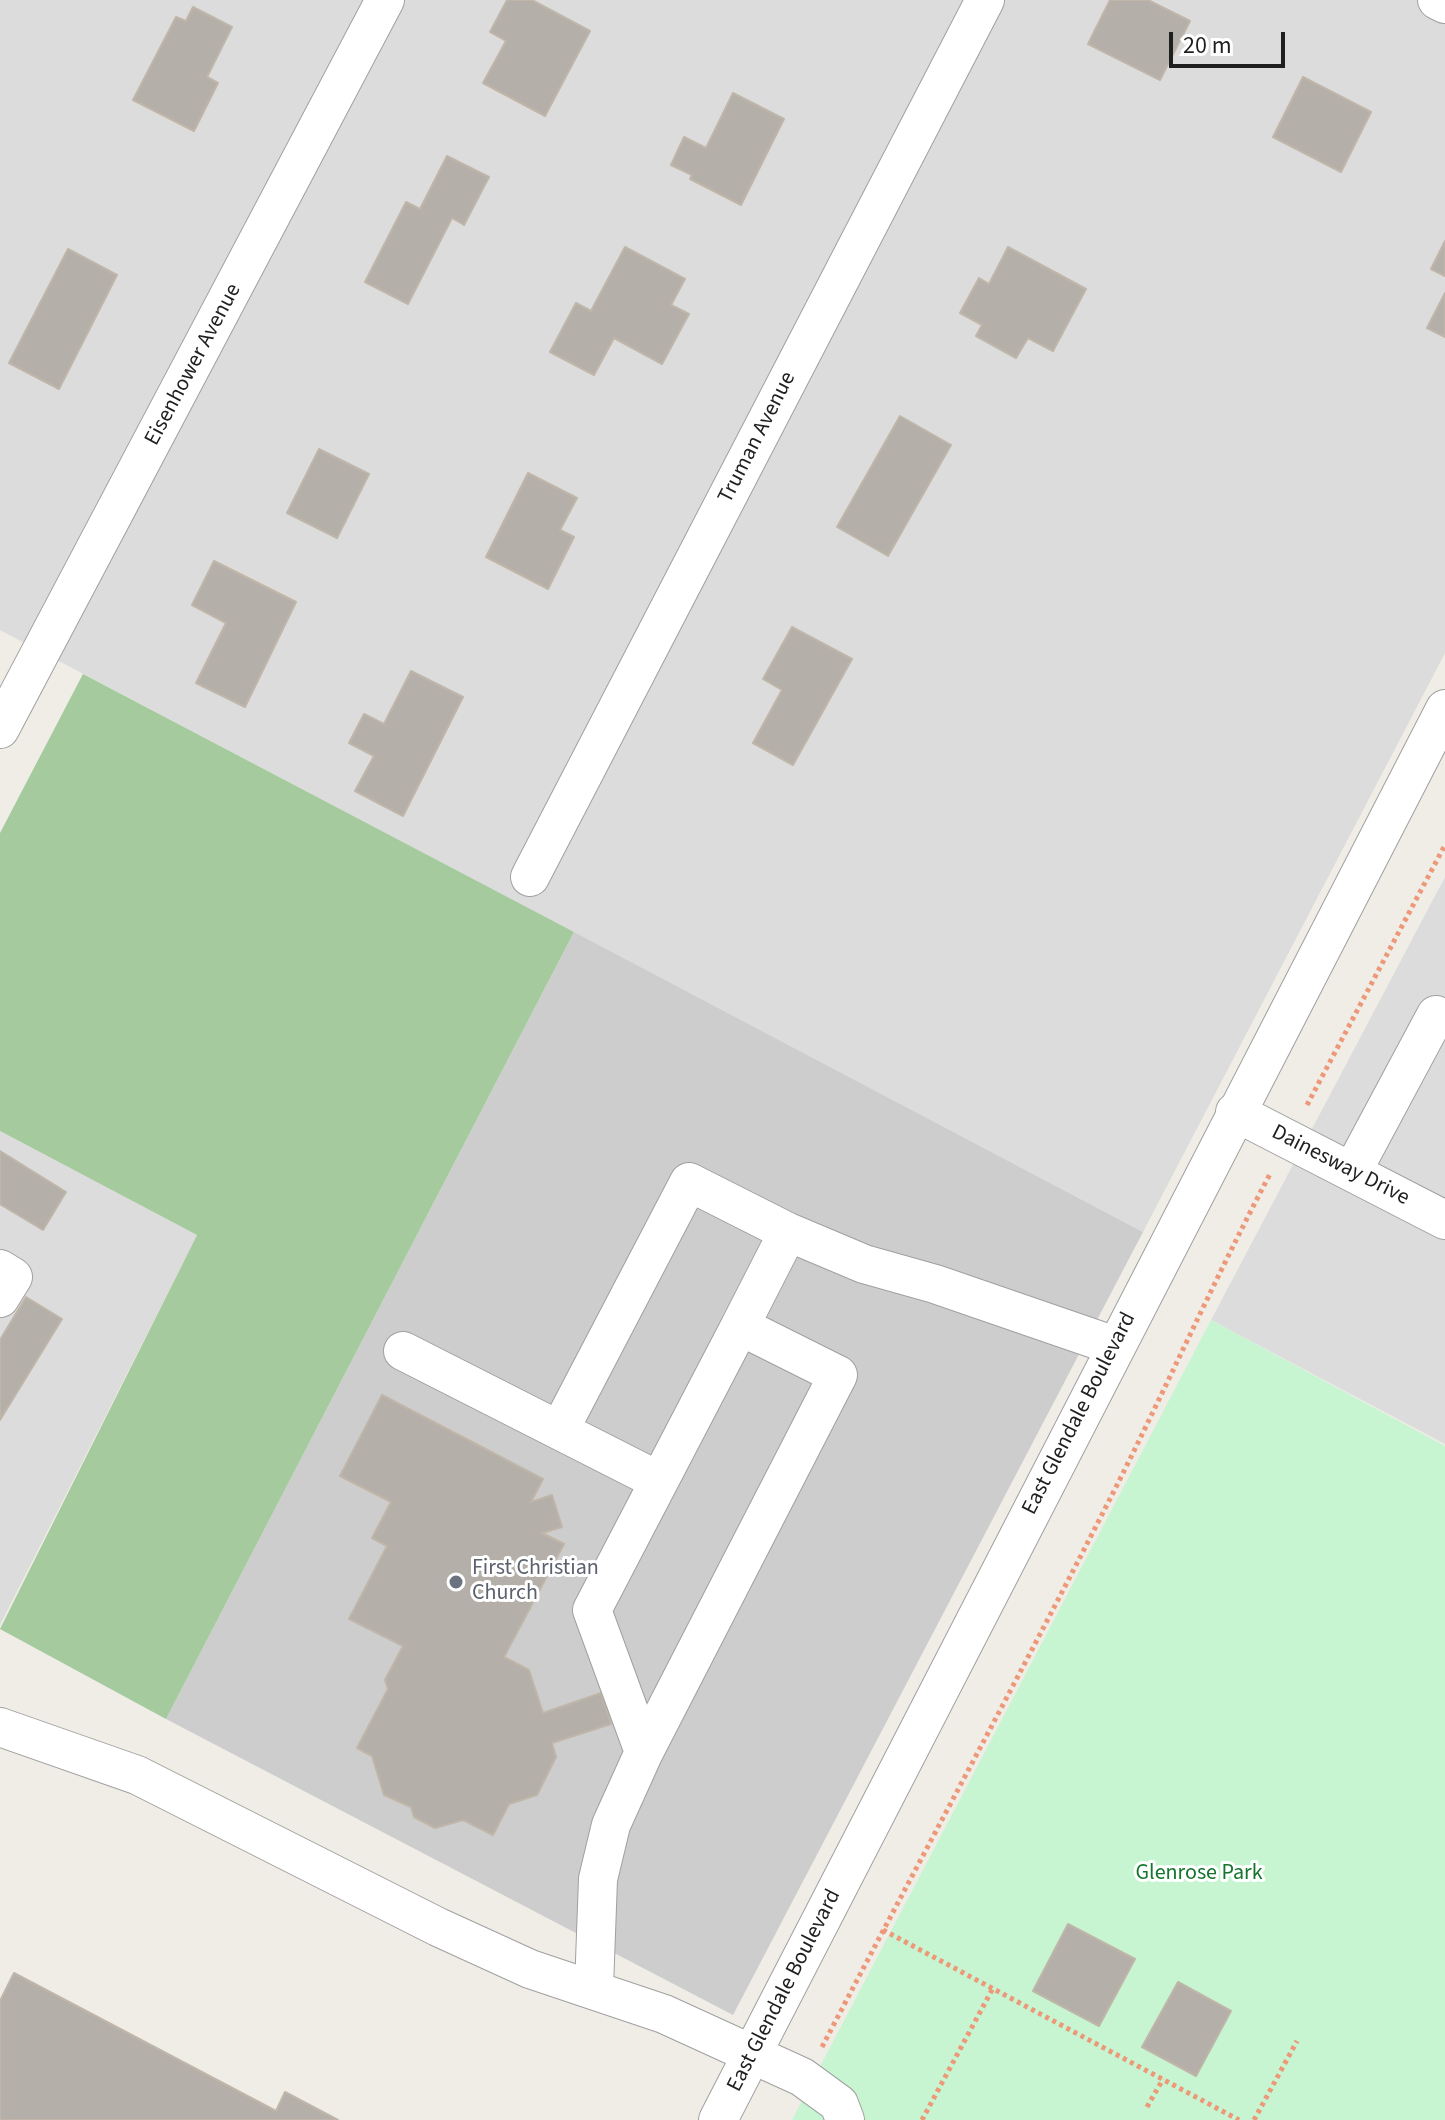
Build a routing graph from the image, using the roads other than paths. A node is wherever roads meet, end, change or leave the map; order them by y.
1 (385, 0) edge
2 (985, 0) edge
3 (1437, 0) edge
4 (1445, 4) edge
5 (1445, 709) edge
6 (0, 729) edge
7 (1431, 770) edge
8 (530, 877) dead end
9 (1436, 1015) dead end
10 (1235, 1112) junction
11 (1352, 1172) junction
12 (1445, 1220) edge
13 (788, 1232) junction
14 (0, 1269) edge
15 (0, 1298) edge
16 (740, 1326) junction
17 (1115, 1346) junction
18 (403, 1351) dead end
19 (560, 1429) junction
20 (659, 1481) junction
21 (0, 1727) edge
22 (644, 1752) junction
23 (594, 1988) junction
24 (752, 2056) junction
25 (718, 2120) edge
26 (845, 2120) edge

1 - 6 street, Eisenhower Avenue
2 - 8 street, Truman Avenue
3 - 4 street
5 - 7 street, East Glendale Boulevard
7 - 10 street, East Glendale Boulevard
9 - 11 street
10 - 11 street, Dainesway Drive
10 - 17 street, East Glendale Boulevard
11 - 12 street, Dainesway Drive
13 - 16 street
13 - 17 street
13 - 19 street
14 - 15 street
16 - 20 street
16 - 22 street
17 - 24 street, East Glendale Boulevard
18 - 19 street
19 - 20 street
20 - 22 street
21 - 23 street
22 - 23 street
23 - 24 street
24 - 25 street, East Glendale Boulevard
24 - 26 street

